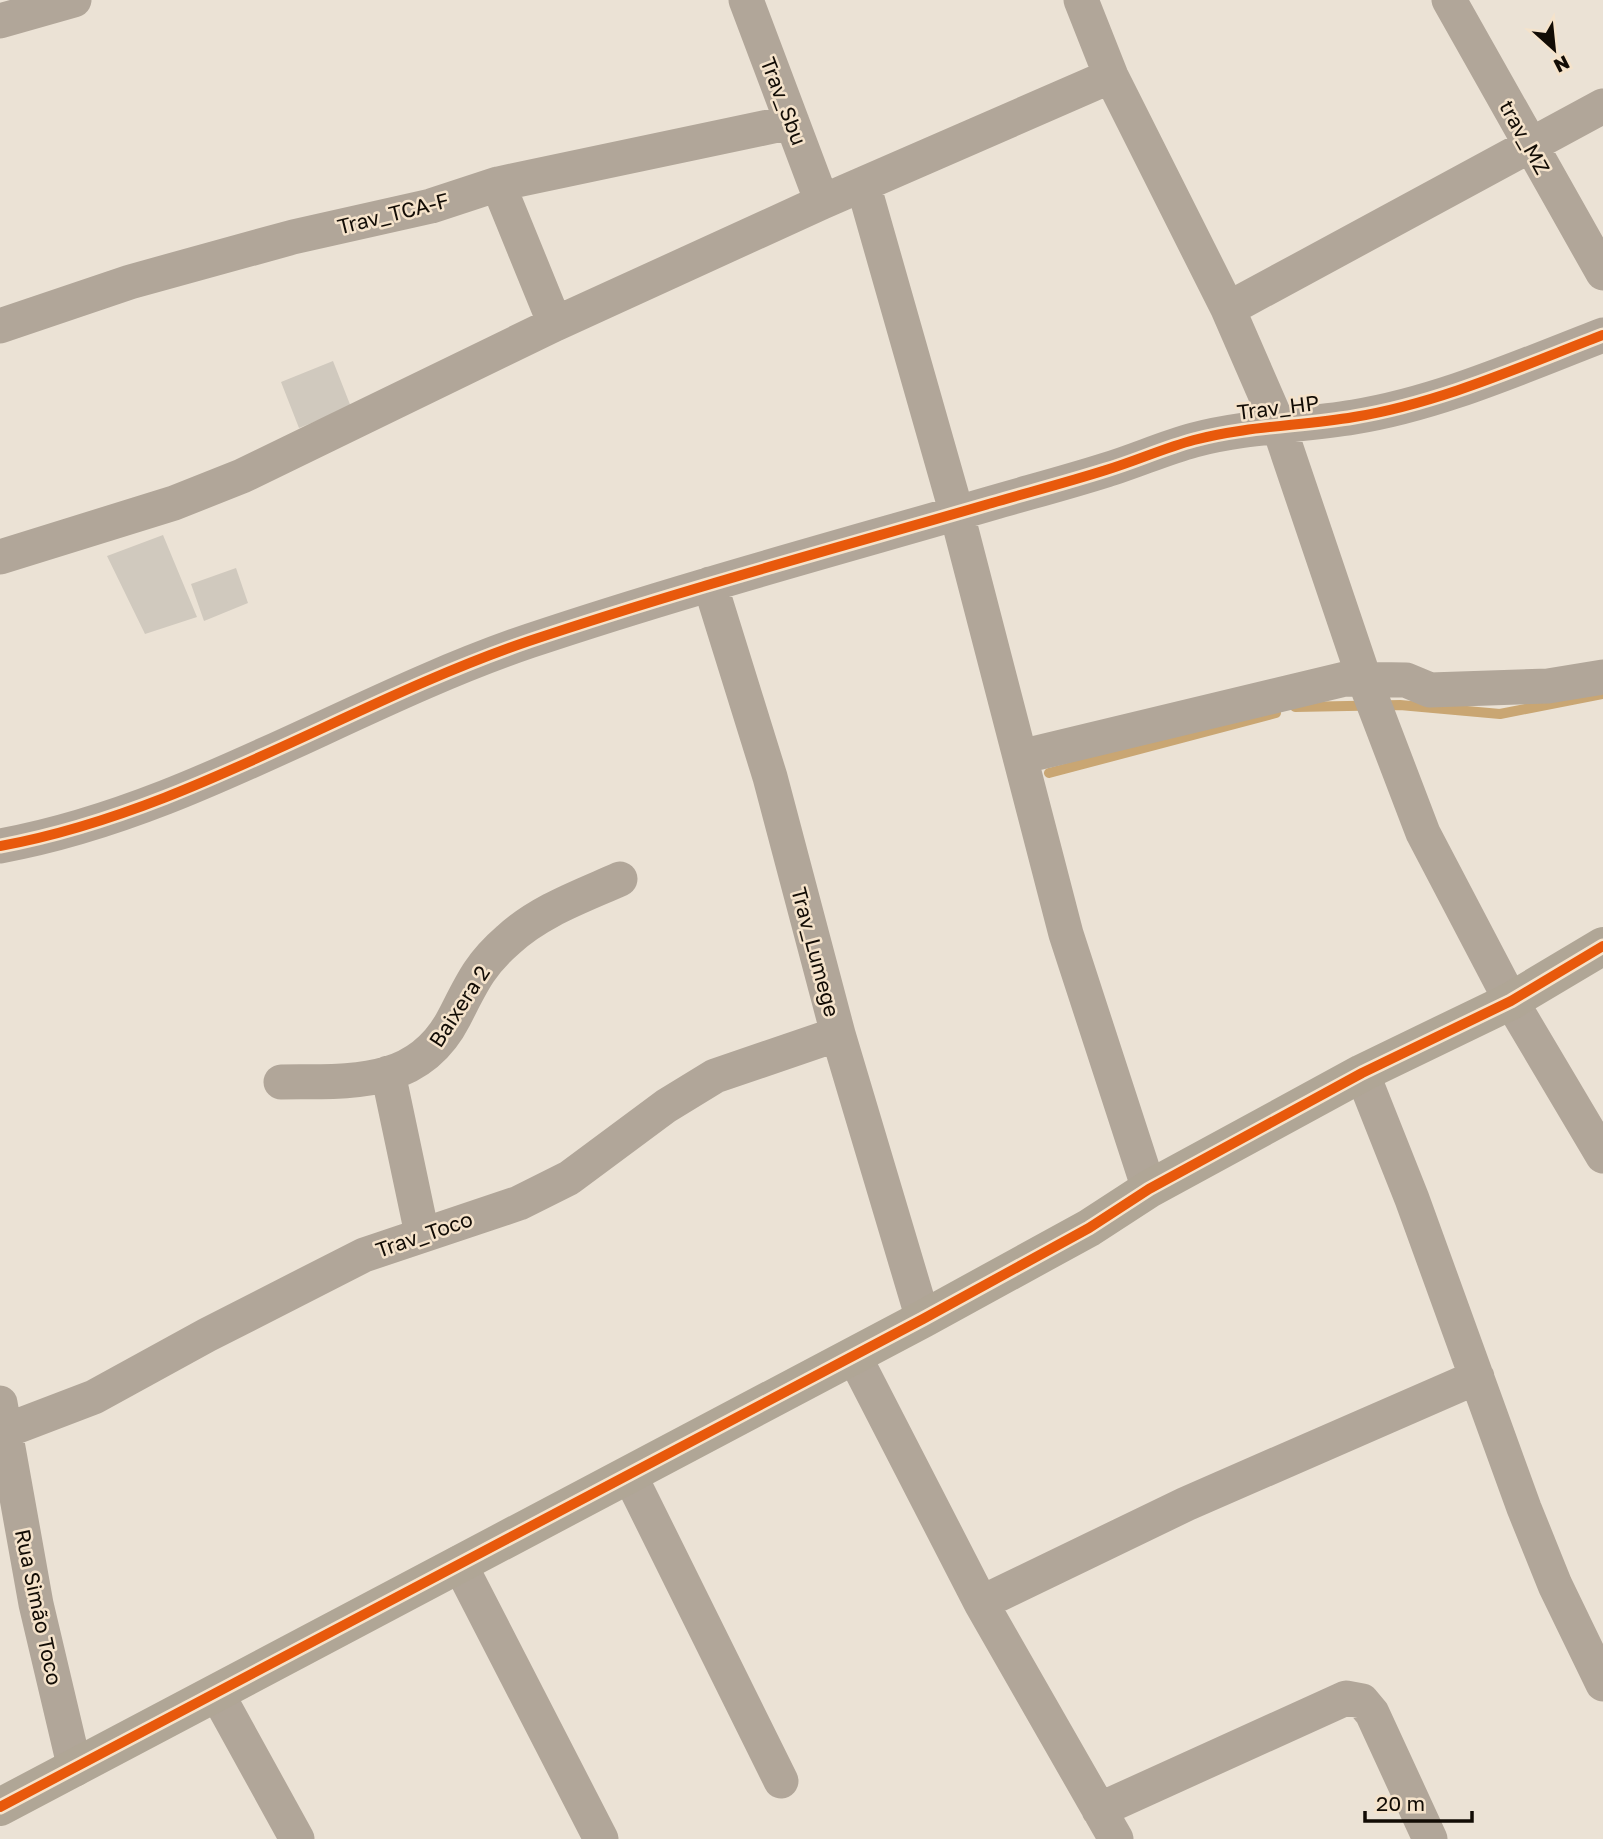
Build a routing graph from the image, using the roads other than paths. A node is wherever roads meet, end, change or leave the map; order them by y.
1 (74, 0) edge
2 (746, 0) edge
3 (1081, 0) edge
4 (1449, 0) edge
5 (0, 21) edge
6 (1111, 76) junction
7 (1603, 106) edge
8 (792, 122) junction
9 (1530, 146) junction
10 (498, 184) junction
11 (863, 184) junction
12 (822, 202) junction
13 (1603, 273) edge
14 (1227, 309) junction
15 (555, 324) junction
16 (0, 326) edge
17 (1603, 335) edge
18 (1279, 425) junction
19 (957, 514) junction
20 (0, 557) edge
21 (710, 584) junction
22 (1603, 677) edge
23 (1365, 681) junction
24 (1020, 757) junction
25 (0, 846) edge
26 (620, 878) dead end
27 (1603, 946) edge
28 (1511, 1000) junction
29 (838, 1034) junction
30 (388, 1073) junction
31 (1362, 1073) junction
32 (281, 1082) dead end
33 (1603, 1156) edge
34 (1149, 1189) junction
35 (422, 1234) junction
36 (923, 1319) junction
37 (853, 1356) junction
38 (1477, 1377) junction
39 (3, 1417) edge
40 (629, 1474) junction
41 (459, 1563) junction
42 (981, 1603) junction
43 (1603, 1684) edge
44 (216, 1692) junction
45 (75, 1769) junction
46 (781, 1781) dead end
47 (0, 1807) edge
48 (1108, 1824) edge
49 (297, 1839) edge
50 (601, 1839) edge
51 (1430, 1839) edge

1 - 5 street
2 - 8 street, Trav_Sbu
3 - 6 street
4 - 9 street, trav_MZ
6 - 11 street
6 - 14 street
7 - 9 street
8 - 10 street, Trav_TCA-F
8 - 12 street, Trav_Sbu
9 - 13 street, trav_MZ
9 - 14 street
10 - 15 street
10 - 16 street, Trav_TCA-F
11 - 12 street
11 - 19 street
12 - 15 street
14 - 18 street
15 - 20 street
17 - 18 street, Trav_HP
18 - 19 street, Trav_HP
18 - 23 street
19 - 21 street, Trav_HP
19 - 24 street
21 - 25 street, Trav_HP
21 - 29 street, Trav_Lumege
22 - 23 street
23 - 24 street
23 - 28 street
24 - 34 street
26 - 30 street, Baixera 2
27 - 28 street
28 - 31 street
28 - 33 street
29 - 35 street, Trav_Toco
29 - 36 street, Trav_Lumege
30 - 32 street, Baixera 2
30 - 35 street
31 - 34 street
31 - 38 street
34 - 36 street
35 - 39 street, Trav_Toco
36 - 37 street
37 - 40 street
37 - 42 street
38 - 42 street
38 - 43 street
39 - 45 street, Rua Simão Toco
40 - 41 street
40 - 46 street
41 - 44 street
41 - 50 street
42 - 48 street
44 - 45 street
44 - 49 street
45 - 47 street
48 - 51 street

